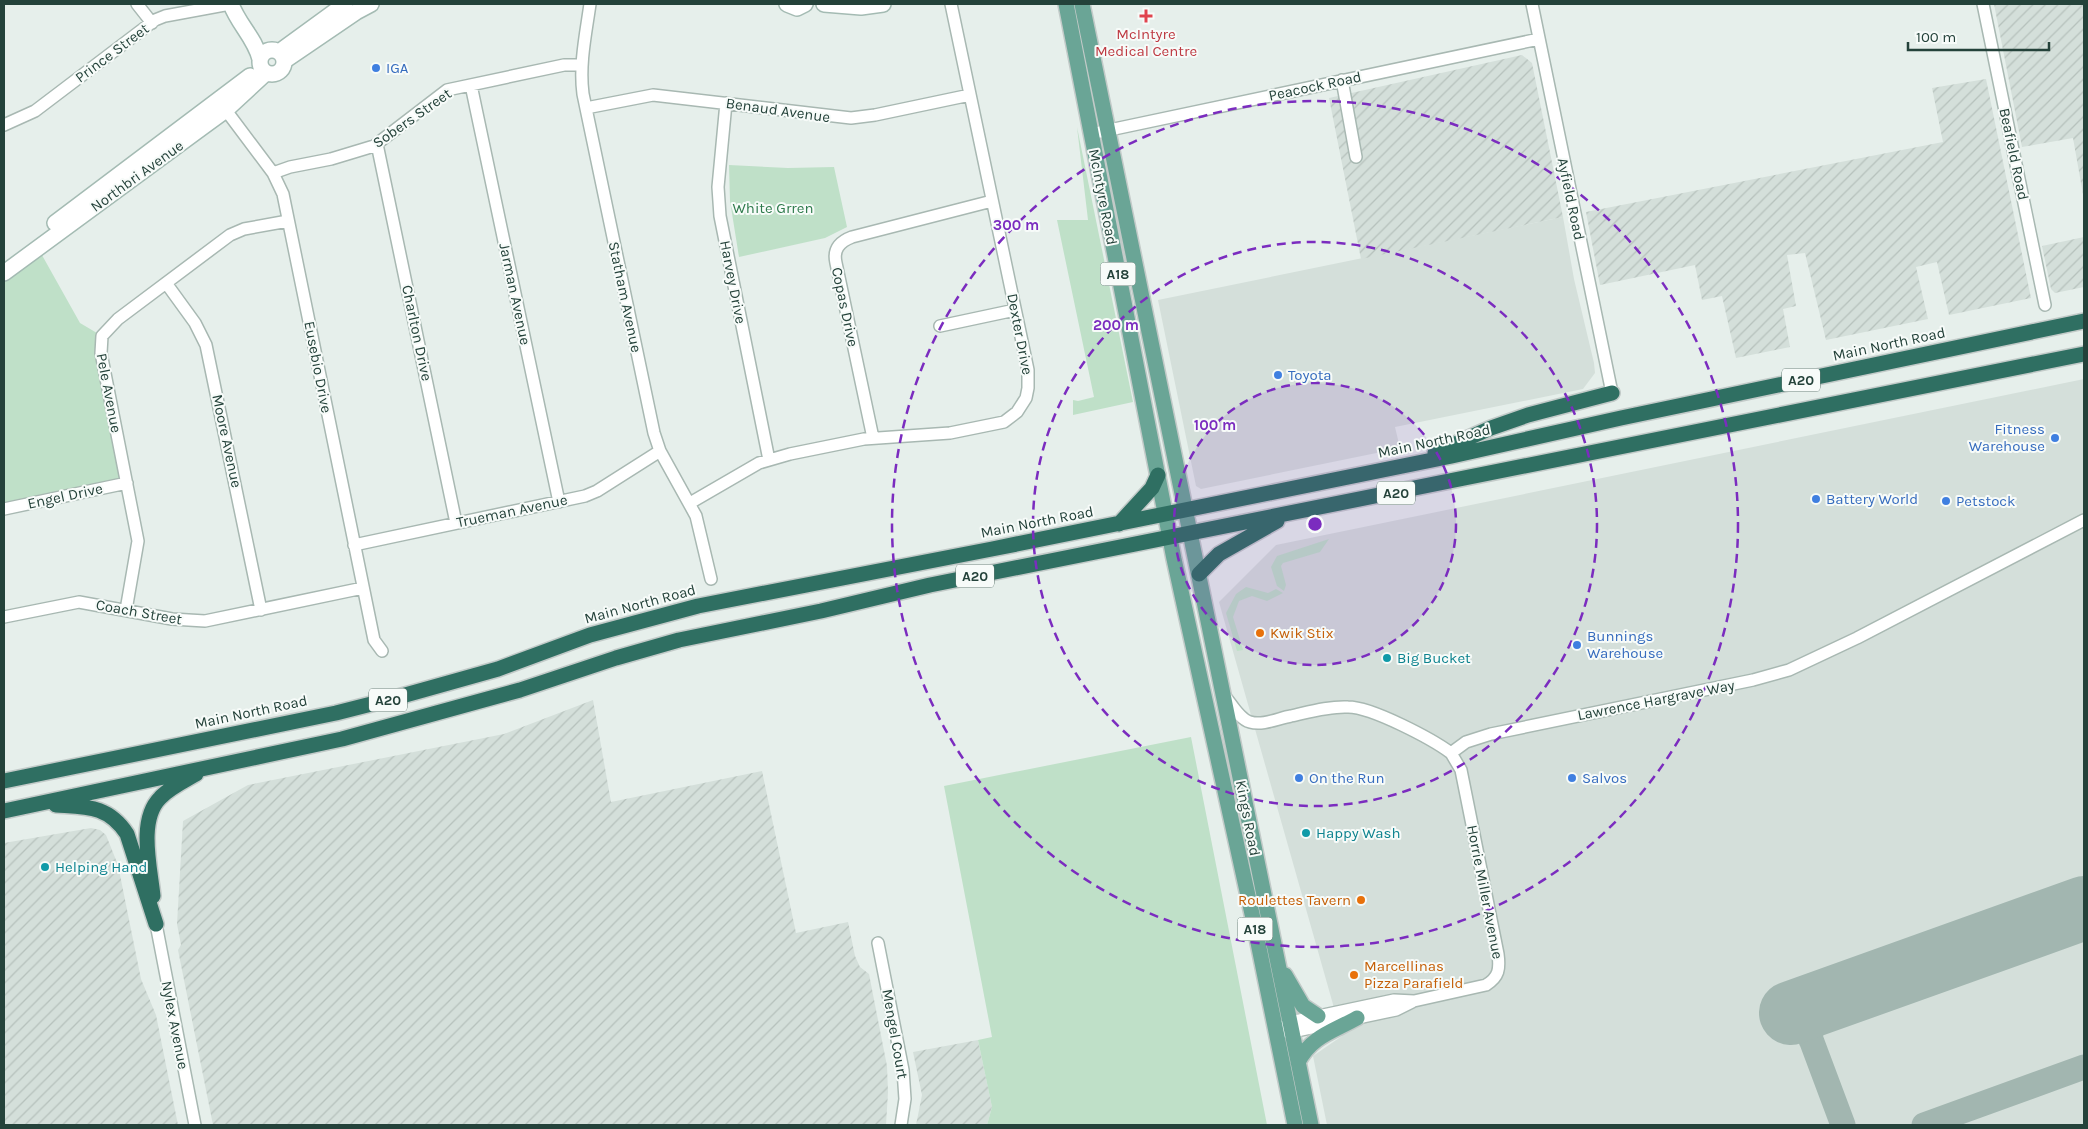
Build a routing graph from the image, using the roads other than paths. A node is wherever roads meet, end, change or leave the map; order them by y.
1 (137, 4) edge
2 (230, 4) edge
3 (345, 4) edge
4 (371, 4) edge
5 (590, 4) edge
6 (787, 4) edge
7 (805, 4) edge
8 (824, 4) edge
9 (883, 4) edge
10 (951, 4) edge
11 (1066, 4) edge
12 (1082, 4) edge
13 (1532, 4) edge
14 (1982, 4) edge
15 (152, 23) junction
16 (1539, 40) junction
17 (269, 60) junction
18 (582, 65) junction
19 (1342, 80) junction
20 (471, 85) junction
21 (970, 95) junction
22 (726, 103) junction
23 (222, 104) junction
24 (586, 108) junction
25 (4, 125) edge
26 (1108, 130) junction
27 (1091, 134) junction
28 (377, 144) junction
29 (1356, 157) dead end
30 (273, 173) junction
31 (992, 201) junction
32 (288, 221) junction
33 (4, 262) edge
34 (4, 273) edge
35 (166, 283) junction
36 (2045, 305) dead end
37 (1015, 310) junction
38 (1147, 318) junction
39 (2084, 321) edge
40 (940, 326) dead end
41 (2084, 354) edge
42 (1135, 358) junction
43 (1612, 393) joint
44 (873, 438) junction
45 (660, 451) junction
46 (769, 460) junction
47 (1410, 464) junction
48 (1158, 475) junction
49 (127, 483) junction
50 (559, 502) junction
51 (690, 503) junction
52 (4, 509) edge
53 (1186, 510) junction
54 (1166, 514) junction
55 (1287, 515) junction
56 (2084, 520) edge
57 (456, 523) junction
58 (1119, 524) junction
59 (1191, 533) junction
60 (1171, 537) junction
61 (354, 544) junction
62 (1199, 574) junction
63 (711, 580) dead end
64 (363, 588) junction
65 (126, 610) junction
66 (261, 610) junction
67 (4, 618) edge
68 (382, 651) dead end
69 (1223, 693) junction
70 (1451, 753) junction
71 (204, 769) junction
72 (4, 781) edge
73 (37, 804) junction
74 (4, 811) edge
75 (156, 924) junction
76 (878, 943) dead end
77 (1277, 960) junction
78 (1414, 1001) junction
79 (1318, 1016) junction
80 (1357, 1018) junction
81 (1291, 1027) junction
82 (1276, 1031) junction
83 (1298, 1062) junction
84 (195, 1125) edge
85 (901, 1125) edge
86 (1295, 1125) edge
87 (1311, 1125) edge

1 - 15 street
2 - 15 street, Prince Street
2 - 17 street
3 - 17 street, Northbri Avenue
4 - 17 street, Northbri Avenue
5 - 18 street, Statham Avenue
6 - 7 street
8 - 9 street
10 - 21 street, Dexter Drive
11 - 27 main road, McIntyre Road / A18
12 - 26 main road, McIntyre Road / A18
13 - 16 street, Ayfield Road
14 - 36 street, Beafield Road
15 - 25 street, Prince Street
16 - 19 street, Peacock Road
16 - 43 street, Ayfield Road
17 - 23 street, Northbri Avenue
18 - 20 street, Sobers Street
18 - 24 street, Statham Avenue
19 - 26 street, Peacock Road
19 - 29 street
20 - 28 street, Sobers Street
20 - 50 street, Jarman Avenue
21 - 22 street, Benaud Avenue
21 - 31 street, Dexter Drive
22 - 24 street, Benaud Avenue
22 - 46 street, Harvey Drive
23 - 30 street, Eusebio Drive
23 - 33 street, Northbri Avenue
23 - 34 street, Northbri Avenue
24 - 45 street, Statham Avenue
26 - 27 street, Peacock Road
26 - 38 main road, McIntyre Road / A18
27 - 42 main road, McIntyre Road / A18
28 - 30 street, Sobers Street
28 - 57 street, Charlton Drive
30 - 32 street, Eusebio Drive
31 - 37 street, Dexter Drive
31 - 44 street, Copas Drive
32 - 35 street, Pele Avenue
32 - 61 street, Eusebio Drive
35 - 49 street, Pele Avenue
35 - 66 street, Moore Avenue
37 - 40 street
37 - 44 street, Dexter Drive
38 - 42 main road
38 - 53 main road, McIntyre Road / A18
39 - 47 highway, Main North Road / A20
41 - 55 highway, A20
42 - 48 main road, McIntyre Road / A18
43 - 47 highway
44 - 46 street, Dexter Drive
45 - 50 street, Trueman Avenue
45 - 51 street, Statham Avenue
46 - 51 street, Dexter Drive
47 - 53 highway, Main North Road / A20
48 - 54 main road, McIntyre Road / A18
48 - 58 highway
49 - 52 street, Engel Drive
49 - 65 street, Pele Avenue
50 - 57 street, Trueman Avenue
51 - 63 street, Statham Avenue
53 - 54 highway, Main North Road / A20
53 - 59 main road, Kings Road / A18
54 - 58 highway, Main North Road / A20
54 - 60 main road, McIntyre Road / A18
55 - 59 highway, A20
55 - 62 highway
56 - 70 street, Lawrence Hargrave Way
57 - 61 street, Trueman Avenue
58 - 72 highway, Main North Road / A20
59 - 60 highway, A20
59 - 62 main road, Kings Road / A18
60 - 71 highway, A20
60 - 82 main road, Kings Road / A18
61 - 64 street, Eusebio Drive
62 - 69 main road, Kings Road / A18
64 - 66 street, Coach Street
64 - 68 street, Eusebio Drive
65 - 66 street, Coach Street
65 - 67 street, Coach Street
69 - 70 street
69 - 77 main road, Kings Road / A18
70 - 78 street, Horrie Miller Avenue
71 - 73 highway, A20
71 - 75 highway
73 - 74 highway, A20
73 - 75 highway
75 - 84 street, Nylex Avenue
76 - 85 street, Mengel Court
77 - 79 main road
77 - 81 main road, Kings Road / A18
78 - 79 street, Horrie Miller Avenue
78 - 80 street, Horrie Miller Avenue
79 - 81 street, Horrie Miller Avenue
80 - 81 street, Horrie Miller Avenue
80 - 83 main road
81 - 82 street, Horrie Miller Avenue
81 - 83 main road, Kings Road / A18
82 - 86 main road, Kings Road / A18
83 - 87 main road, Kings Road / A18

